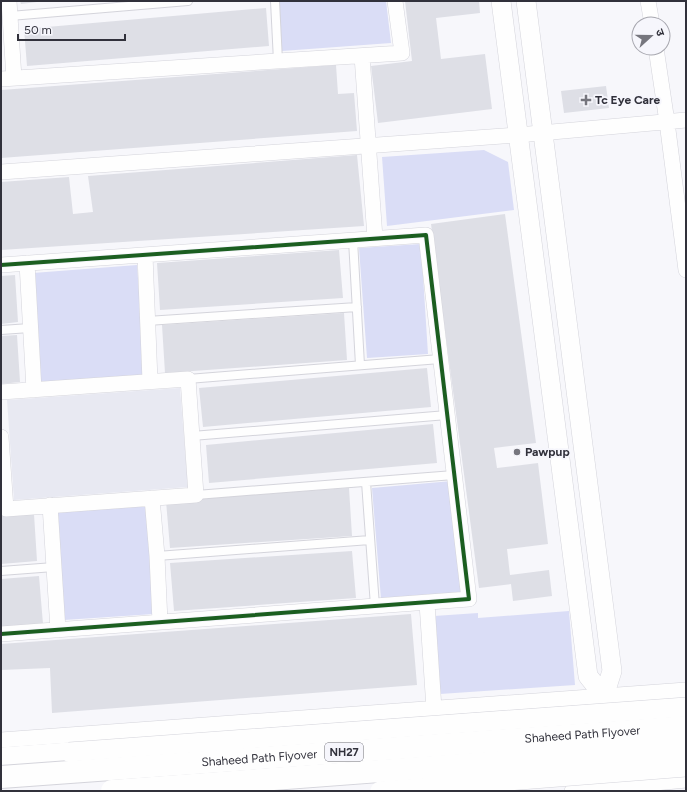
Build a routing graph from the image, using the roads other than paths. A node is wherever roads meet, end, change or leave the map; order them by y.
1 (9, 1) edge
2 (188, 1) edge
3 (275, 1) edge
4 (395, 1) edge
5 (500, 1) edge
6 (526, 1) edge
7 (648, 1) edge
8 (10, 16) junction
9 (651, 16) edge
10 (362, 56) junction
11 (657, 56) edge
12 (278, 61) junction
13 (7, 78) edge
14 (686, 120) edge
15 (667, 122) junction
16 (543, 132) junction
17 (518, 135) junction
18 (369, 145) junction
19 (1, 172) edge
20 (375, 238) junction
21 (353, 240) junction
22 (144, 255) junction
23 (27, 263) junction
24 (1, 265) edge
25 (686, 270) edge
26 (356, 307) junction
27 (147, 321) junction
28 (30, 328) junction
29 (1, 330) edge
30 (440, 359) junction
31 (360, 365) junction
32 (188, 379) junction
33 (150, 381) junction
34 (34, 390) junction
35 (1, 392) edge
36 (447, 415) junction
37 (192, 436) junction
38 (1, 437) edge
39 (2, 452) edge
40 (454, 475) junction
41 (366, 482) junction
42 (196, 495) junction
43 (152, 498) junction
44 (50, 506) junction
45 (4, 509) edge
46 (370, 540) junction
47 (157, 556) junction
48 (54, 567) junction
49 (1, 571) edge
50 (427, 603) junction
51 (374, 606) junction
52 (160, 622) junction
53 (58, 630) junction
54 (1, 634) edge
55 (686, 690) edge
56 (604, 696) junction
57 (686, 707) edge
58 (434, 709) junction
59 (686, 727) edge
60 (1, 740) edge
61 (686, 748) edge
62 (1, 757) edge
63 (686, 767) edge
64 (1, 777) edge
65 (686, 780) edge
66 (622, 788) edge
67 (112, 791) edge
68 (380, 791) edge
69 (572, 791) edge

1 - 8 street
2 - 8 lane
3 - 12 lane
4 - 10 street
5 - 17 street
6 - 16 street
7 - 9 street
8 - 13 street
10 - 12 street
10 - 18 street
11 - 15 street
12 - 13 street
14 - 15 street
15 - 16 street
15 - 25 street
16 - 17 street
16 - 56 street
17 - 18 street
17 - 56 street
18 - 19 street
18 - 20 street
20 - 21 street
20 - 30 street
21 - 22 street
21 - 26 lane
22 - 23 street
22 - 27 street
23 - 24 street
23 - 28 street
26 - 27 lane
26 - 31 lane
27 - 33 street
28 - 29 lane
28 - 34 street
30 - 31 lane
30 - 36 street
31 - 32 lane
32 - 33 street
32 - 37 street
33 - 34 street
34 - 35 street
36 - 37 lane
36 - 40 street
37 - 42 street
38 - 39 street
39 - 45 street
40 - 41 lane
40 - 50 street
41 - 42 lane
41 - 46 lane
42 - 43 street
43 - 44 street
43 - 47 street
44 - 45 street
44 - 48 street
46 - 47 lane
46 - 51 lane
47 - 52 street
48 - 49 lane
48 - 53 street
50 - 51 street
50 - 58 street
51 - 52 street
52 - 53 street
53 - 54 street
55 - 56 street
56 - 58 street
56 - 66 street
57 - 62 street, bridge
58 - 60 street
59 - 64 highway, Shaheed Path Flyover / NH27, bridge
61 - 67 highway, Shaheed Path Flyover / NH27, bridge
63 - 68 street, bridge
65 - 66 street
66 - 69 street

